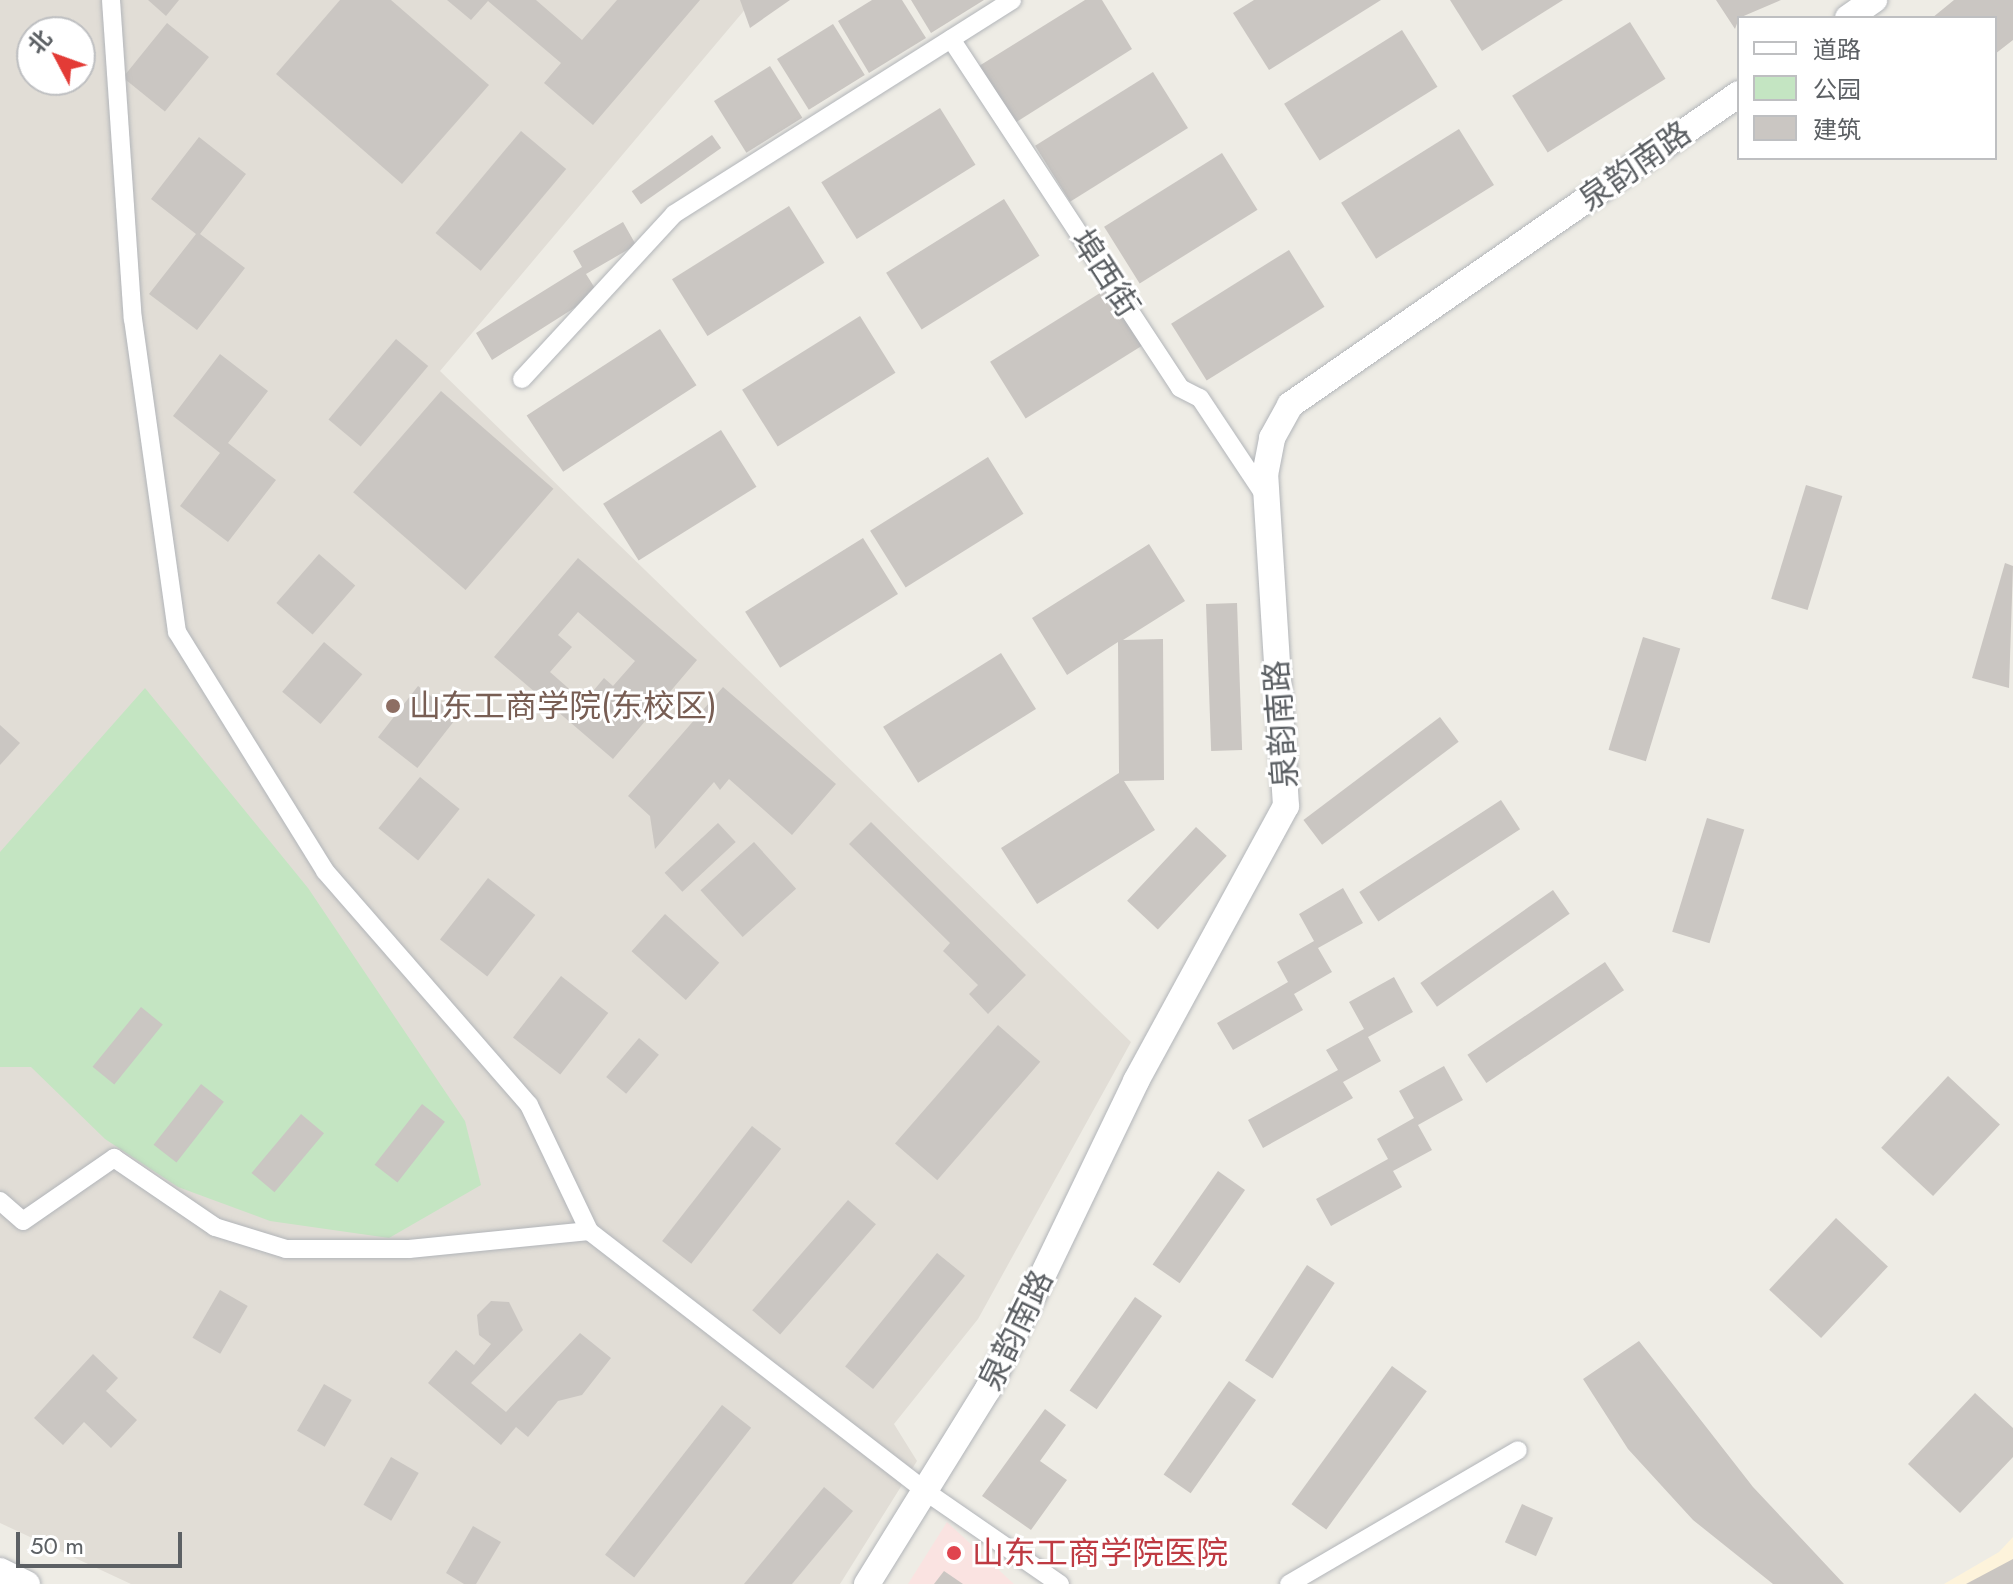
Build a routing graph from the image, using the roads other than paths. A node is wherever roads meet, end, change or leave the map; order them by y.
1 (111, 0) edge
2 (1012, 0) edge
3 (1874, 0) edge
4 (1851, 16) edge
5 (951, 39) junction
6 (1737, 95) edge
7 (522, 379) dead end
8 (1266, 498) junction
9 (0, 1201) edge
10 (589, 1231) junction
11 (1518, 1450) dead end
12 (925, 1491) junction
13 (0, 1571) edge
14 (27, 1584) edge
15 (867, 1584) edge
16 (1060, 1584) edge
17 (1289, 1584) edge

1 - 10 street
2 - 5 street
3 - 4 street
5 - 7 street
5 - 8 street, 埠西街
6 - 8 street, 泉韵南路
8 - 12 street, 泉韵南路
9 - 10 street
10 - 12 street
11 - 17 street
12 - 15 street, 泉韵南路
12 - 16 street
13 - 14 street

